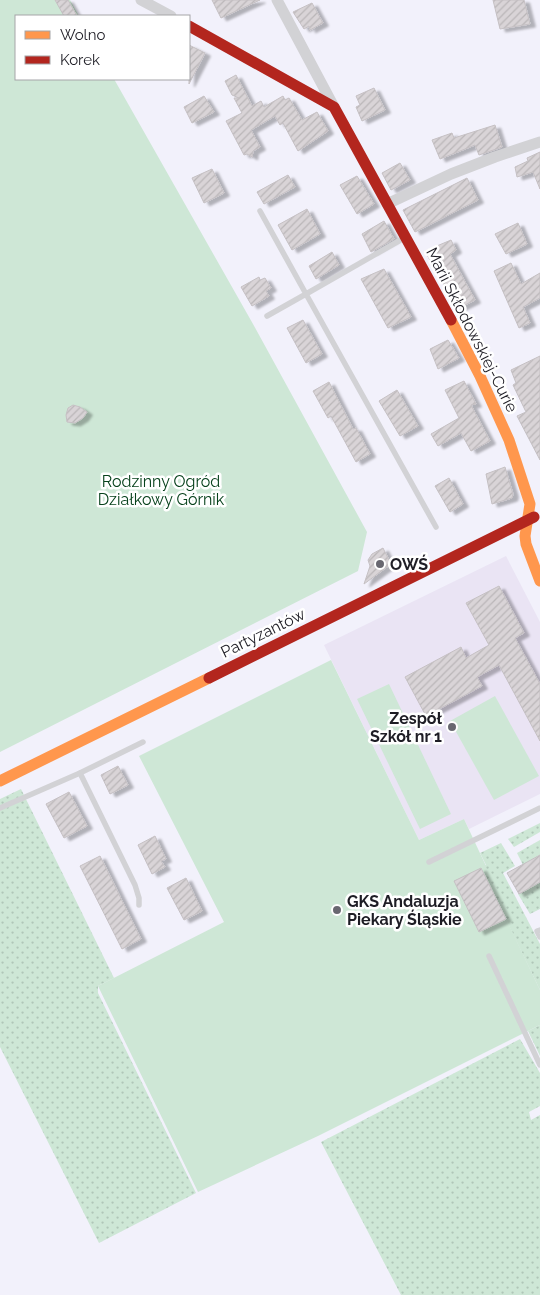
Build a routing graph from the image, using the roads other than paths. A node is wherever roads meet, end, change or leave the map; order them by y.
1 (142, 0) edge
2 (277, 0) edge
3 (169, 15) edge
4 (190, 27) edge
5 (334, 107) junction
6 (540, 142) edge
7 (387, 204) junction
8 (260, 211) dead end
9 (406, 237) junction
10 (306, 294) junction
11 (267, 316) dead end
12 (540, 514) edge
13 (528, 520) junction
14 (436, 527) dead end
15 (540, 580) edge
16 (143, 742) dead end
17 (80, 773) junction
18 (0, 781) edge
19 (0, 808) edge
20 (540, 808) edge
21 (429, 862) dead end
22 (139, 905) dead end
23 (540, 930) edge
24 (540, 937) edge
25 (489, 956) dead end
26 (540, 1065) edge

1 - 3 street
2 - 5 street, Marii Skłodowskiej-Curie
4 - 5 street
5 - 7 street, Marii Skłodowskiej-Curie
6 - 7 street
7 - 9 street, Marii Skłodowskiej-Curie
8 - 10 lane
9 - 10 lane
9 - 13 street, Marii Skłodowskiej-Curie
10 - 11 lane
10 - 14 lane
12 - 13 street, Partyzantów
13 - 15 street, Marii Skłodowskiej-Curie
13 - 18 street, Partyzantów
16 - 17 lane
17 - 19 lane
17 - 22 lane
20 - 21 lane
23 - 24 lane
25 - 26 lane

